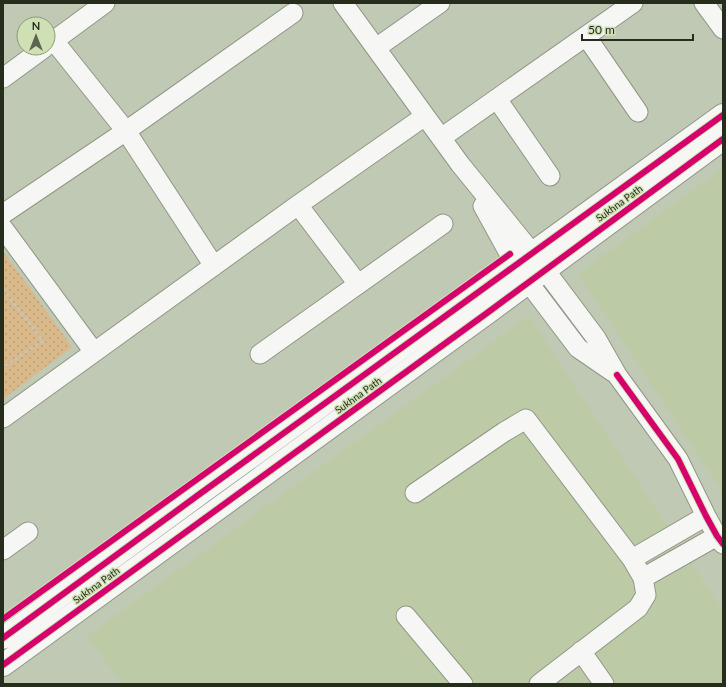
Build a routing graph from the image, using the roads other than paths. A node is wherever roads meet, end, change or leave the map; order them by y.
1 (105, 3) edge
2 (343, 3) edge
3 (440, 3) edge
4 (633, 3) edge
5 (704, 3) edge
6 (293, 13) dead end
7 (723, 29) edge
8 (586, 36) junction
9 (56, 40) edge
10 (376, 48) junction
11 (56, 53) edge
12 (34, 56) edge
13 (3, 78) edge
14 (497, 99) junction
15 (638, 112) dead end
16 (723, 115) edge
17 (425, 116) junction
18 (126, 130) junction
19 (441, 138) junction
20 (723, 139) edge
21 (550, 176) dead end
22 (298, 205) junction
23 (3, 214) edge
24 (442, 224) dead end
25 (3, 228) edge
26 (214, 266) junction
27 (531, 268) junction
28 (358, 284) junction
29 (94, 352) junction
30 (260, 354) dead end
31 (3, 418) edge
32 (415, 494) dead end
33 (706, 516) junction
34 (28, 532) dead end
35 (720, 540) edge
36 (3, 550) edge
37 (632, 559) junction
38 (643, 578) junction
39 (406, 616) dead end
40 (3, 638) edge
41 (581, 651) junction
42 (3, 665) edge
43 (463, 684) edge
44 (540, 684) edge
45 (604, 684) edge

1 - 9 street
2 - 10 street
3 - 10 street
4 - 8 street
5 - 7 street
6 - 18 street
8 - 14 street
8 - 15 street
10 - 17 street
11 - 18 street
12 - 13 street
14 - 19 street
14 - 21 street
16 - 27 main road, Sukhna Path
17 - 19 street
17 - 22 street
18 - 23 street
18 - 26 street
19 - 27 street
20 - 27 main road, Sukhna Path
22 - 26 street
22 - 28 street
24 - 28 street
25 - 29 street
26 - 29 street
27 - 33 street
27 - 40 main road, Sukhna Path
27 - 42 main road, Sukhna Path
28 - 30 street
29 - 31 street
32 - 37 street
33 - 35 street
33 - 37 street
34 - 36 street
35 - 38 street
37 - 38 street
38 - 41 street
39 - 43 street
41 - 44 street
41 - 45 street

